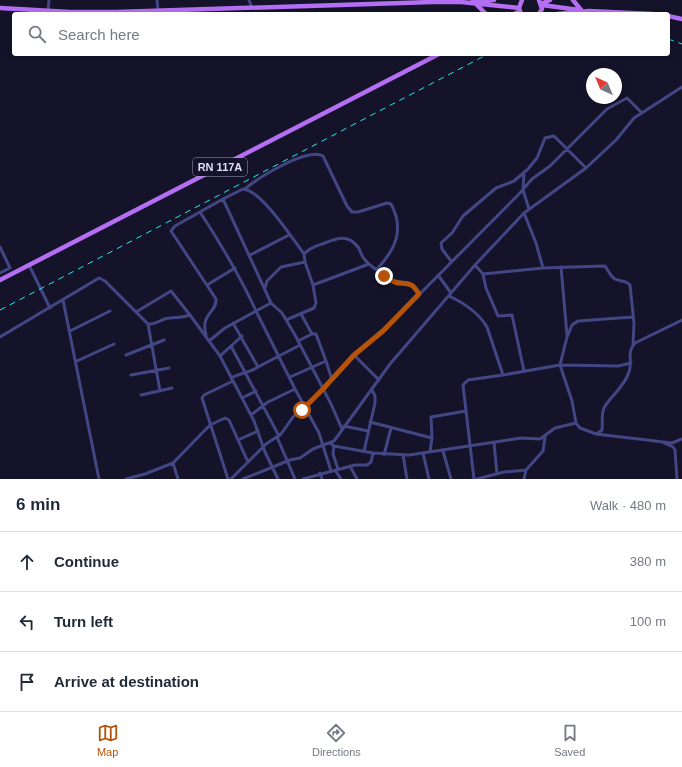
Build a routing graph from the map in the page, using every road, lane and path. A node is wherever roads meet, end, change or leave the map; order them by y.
1 (49, 0) edge
2 (157, 0) edge
3 (250, 0) edge
4 (494, 0) edge
5 (522, 0) edge
6 (550, 0) edge
7 (573, 0) edge
8 (420, 1) edge
9 (450, 1) edge
10 (466, 3) junction
11 (541, 3) edge
12 (477, 5) junction
13 (0, 8) edge
14 (252, 8) junction
15 (158, 10) junction
16 (581, 10) junction
17 (48, 11) junction
18 (520, 11) edge
19 (589, 11) junction
20 (484, 12) edge
21 (578, 12) edge
22 (610, 12) edge
23 (670, 16) edge
24 (682, 19) edge
25 (435, 56) edge
26 (682, 87) edge
27 (641, 112) junction
28 (567, 148) junction
29 (586, 168) junction
30 (524, 172) junction
31 (245, 189) junction
32 (523, 190) junction
33 (223, 199) junction
34 (529, 209) junction
35 (200, 212) junction
36 (524, 213) junction
37 (289, 235) junction
38 (0, 247) edge
39 (304, 254) junction
40 (250, 255) junction
41 (451, 261) junction
42 (305, 262) junction
43 (369, 264) junction
44 (30, 265) junction
45 (475, 265) junction
46 (560, 267) junction
47 (10, 268) junction
48 (235, 268) junction
49 (543, 268) junction
50 (377, 269) junction
51 (0, 273) edge
52 (13, 274) junction
53 (483, 274) junction
54 (438, 275) junction
55 (0, 280) edge
56 (206, 285) junction
57 (313, 285) junction
58 (265, 288) junction
59 (452, 293) junction
60 (419, 294) junction
61 (449, 296) junction
62 (63, 300) junction
63 (272, 303) junction
64 (50, 308) junction
65 (110, 311) dead end
66 (256, 311) junction
67 (136, 312) junction
68 (301, 314) junction
69 (190, 315) junction
70 (633, 317) junction
71 (286, 320) junction
72 (682, 320) edge
73 (233, 323) junction
74 (148, 324) junction
75 (70, 331) junction
76 (312, 334) junction
77 (242, 336) junction
78 (567, 336) junction
79 (0, 337) edge
80 (206, 337) junction
81 (164, 340) dead end
82 (209, 341) junction
83 (299, 343) junction
84 (114, 344) dead end
85 (152, 345) junction
86 (633, 345) junction
87 (231, 346) junction
88 (126, 355) dead end
89 (354, 355) junction
90 (220, 356) junction
91 (279, 356) junction
92 (77, 361) junction
93 (326, 361) junction
94 (631, 363) junction
95 (560, 365) junction
96 (258, 367) junction
97 (169, 368) dead end
98 (311, 368) junction
99 (156, 370) junction
100 (246, 372) junction
101 (524, 372) junction
102 (131, 375) dead end
103 (503, 376) junction
104 (290, 377) junction
105 (232, 379) junction
106 (332, 380) junction
107 (379, 380) junction
108 (172, 388) dead end
109 (295, 389) junction
110 (323, 389) junction
111 (372, 390) junction
112 (160, 391) junction
113 (256, 391) junction
114 (142, 395) dead end
115 (242, 398) junction
116 (263, 406) junction
117 (305, 408) junction
118 (466, 411) junction
119 (251, 415) junction
120 (370, 422) junction
121 (576, 423) junction
122 (210, 425) junction
123 (344, 426) junction
124 (391, 428) junction
125 (342, 430) junction
126 (258, 431) junction
127 (368, 431) junction
128 (596, 434) junction
129 (278, 436) junction
130 (545, 437) junction
131 (432, 438) junction
132 (682, 439) edge
133 (238, 440) junction
134 (659, 441) junction
135 (330, 443) junction
136 (494, 443) junction
137 (323, 446) junction
138 (334, 446) junction
139 (264, 447) junction
140 (470, 447) junction
141 (364, 451) junction
142 (444, 451) junction
143 (430, 452) junction
144 (373, 453) junction
145 (423, 453) junction
146 (384, 455) junction
147 (403, 455) junction
148 (288, 461) junction
149 (248, 462) junction
150 (173, 463) junction
151 (350, 466) junction
152 (273, 468) junction
153 (336, 469) junction
154 (526, 470) junction
155 (330, 471) junction
156 (320, 473) junction
157 (497, 474) junction
158 (99, 479) edge
159 (126, 479) edge
160 (178, 479) edge
161 (228, 479) edge
162 (231, 479) edge
163 (243, 479) edge
164 (278, 479) edge
165 (295, 479) edge
166 (303, 479) edge
167 (322, 479) edge
168 (341, 479) edge
169 (357, 479) edge
170 (407, 479) edge
171 (429, 479) edge
172 (451, 479) edge
173 (475, 479) edge
174 (524, 479) edge
175 (676, 479) edge

1 - 17 street
2 - 15 street
3 - 14 street
4 - 10 main road
5 - 18 main road
6 - 11 main road
7 - 16 main road
8 - 9 main road
8 - 14 main road
9 - 10 main road
10 - 12 main road
11 - 16 main road
12 - 18 main road
12 - 20 main road
13 - 17 main road
14 - 15 main road
15 - 17 main road
16 - 19 main road
19 - 21 main road
19 - 22 main road
23 - 24 main road
25 - 44 main road, RN 117A
26 - 27 street
27 - 28 street
27 - 29 street
28 - 29 street
28 - 30 street
28 - 32 street
29 - 34 street
30 - 32 street
30 - 41 street
31 - 33 street
31 - 37 street
31 - 50 street
32 - 34 street
32 - 41 street
33 - 35 street
33 - 40 street
34 - 36 street
35 - 48 street
35 - 56 street
36 - 45 street
36 - 49 street
37 - 39 street
37 - 40 street
38 - 47 street
39 - 42 street
39 - 43 street
40 - 58 street
41 - 54 street
42 - 57 street
42 - 58 street
43 - 50 street
43 - 57 street
44 - 52 main road, RN 117A
44 - 64 street
45 - 53 street
45 - 59 street
46 - 49 street
46 - 70 street
46 - 78 street
47 - 51 street
47 - 52 street
48 - 56 street
48 - 66 street
49 - 53 street
50 - 60 street
52 - 55 main road, RN 117A
53 - 101 street
54 - 59 street
54 - 60 street
56 - 80 street
57 - 68 street
58 - 63 street
59 - 61 street
60 - 89 street
61 - 103 street
61 - 107 street
62 - 64 street
62 - 67 street
62 - 75 street
63 - 66 street
63 - 71 street
64 - 79 street
65 - 75 street
66 - 73 street
66 - 91 street
67 - 69 street
67 - 74 street
68 - 71 street
68 - 76 street
69 - 74 street
69 - 80 street
70 - 78 street
70 - 86 street
71 - 83 street
72 - 86 street
73 - 77 street
73 - 82 street
74 - 85 street
75 - 92 street
76 - 83 street
76 - 93 street
77 - 87 street
77 - 96 street
78 - 95 street
80 - 82 street
81 - 85 street
82 - 90 street
83 - 91 street
83 - 98 street
84 - 92 street
85 - 88 street
85 - 99 street
86 - 94 street
87 - 90 street
87 - 100 street
89 - 106 street
89 - 107 street
90 - 105 street
91 - 96 street
91 - 104 street
92 - 158 street
93 - 98 street
93 - 106 street
94 - 95 street
94 - 128 street
95 - 101 street
95 - 121 street
96 - 100 street
97 - 99 street
98 - 104 street
98 - 110 street
99 - 102 street
99 - 112 street
100 - 105 street
100 - 113 street
101 - 103 street
103 - 118 street
104 - 109 street
105 - 115 street
105 - 122 street
106 - 110 street
107 - 111 street
108 - 112 street
109 - 116 street
109 - 117 street
110 - 117 street
110 - 125 street
111 - 120 street
111 - 123 street
112 - 114 street
113 - 115 street
113 - 116 street
115 - 119 street
116 - 119 street
116 - 129 street
117 - 129 street
117 - 137 street
118 - 131 street
118 - 140 street
119 - 126 street
120 - 124 street
120 - 127 street
121 - 128 street
121 - 130 street
122 - 133 street
122 - 150 street
122 - 161 street
123 - 125 street
123 - 127 street
124 - 131 street
124 - 146 street
125 - 135 street
126 - 133 street
126 - 139 street
127 - 141 street
128 - 134 street
129 - 139 street
129 - 148 street
130 - 136 street
130 - 154 street
131 - 143 street
132 - 134 street
133 - 149 street
134 - 175 street
135 - 137 street
135 - 138 street
136 - 140 street
136 - 157 street
137 - 148 street
137 - 155 street
138 - 141 street
138 - 153 street
139 - 149 street
139 - 152 street
140 - 142 street
140 - 173 street
141 - 144 street
142 - 143 street
142 - 172 street
143 - 145 street
144 - 146 street
144 - 151 street
145 - 147 street
145 - 171 street
146 - 147 street
147 - 170 street
148 - 152 street
148 - 165 street
149 - 162 street
150 - 159 street
150 - 160 street
151 - 153 street
151 - 169 street
152 - 163 street
152 - 164 street
153 - 155 street
153 - 168 street
154 - 157 street
154 - 174 street
155 - 156 street
156 - 166 street
156 - 167 street
157 - 173 street

